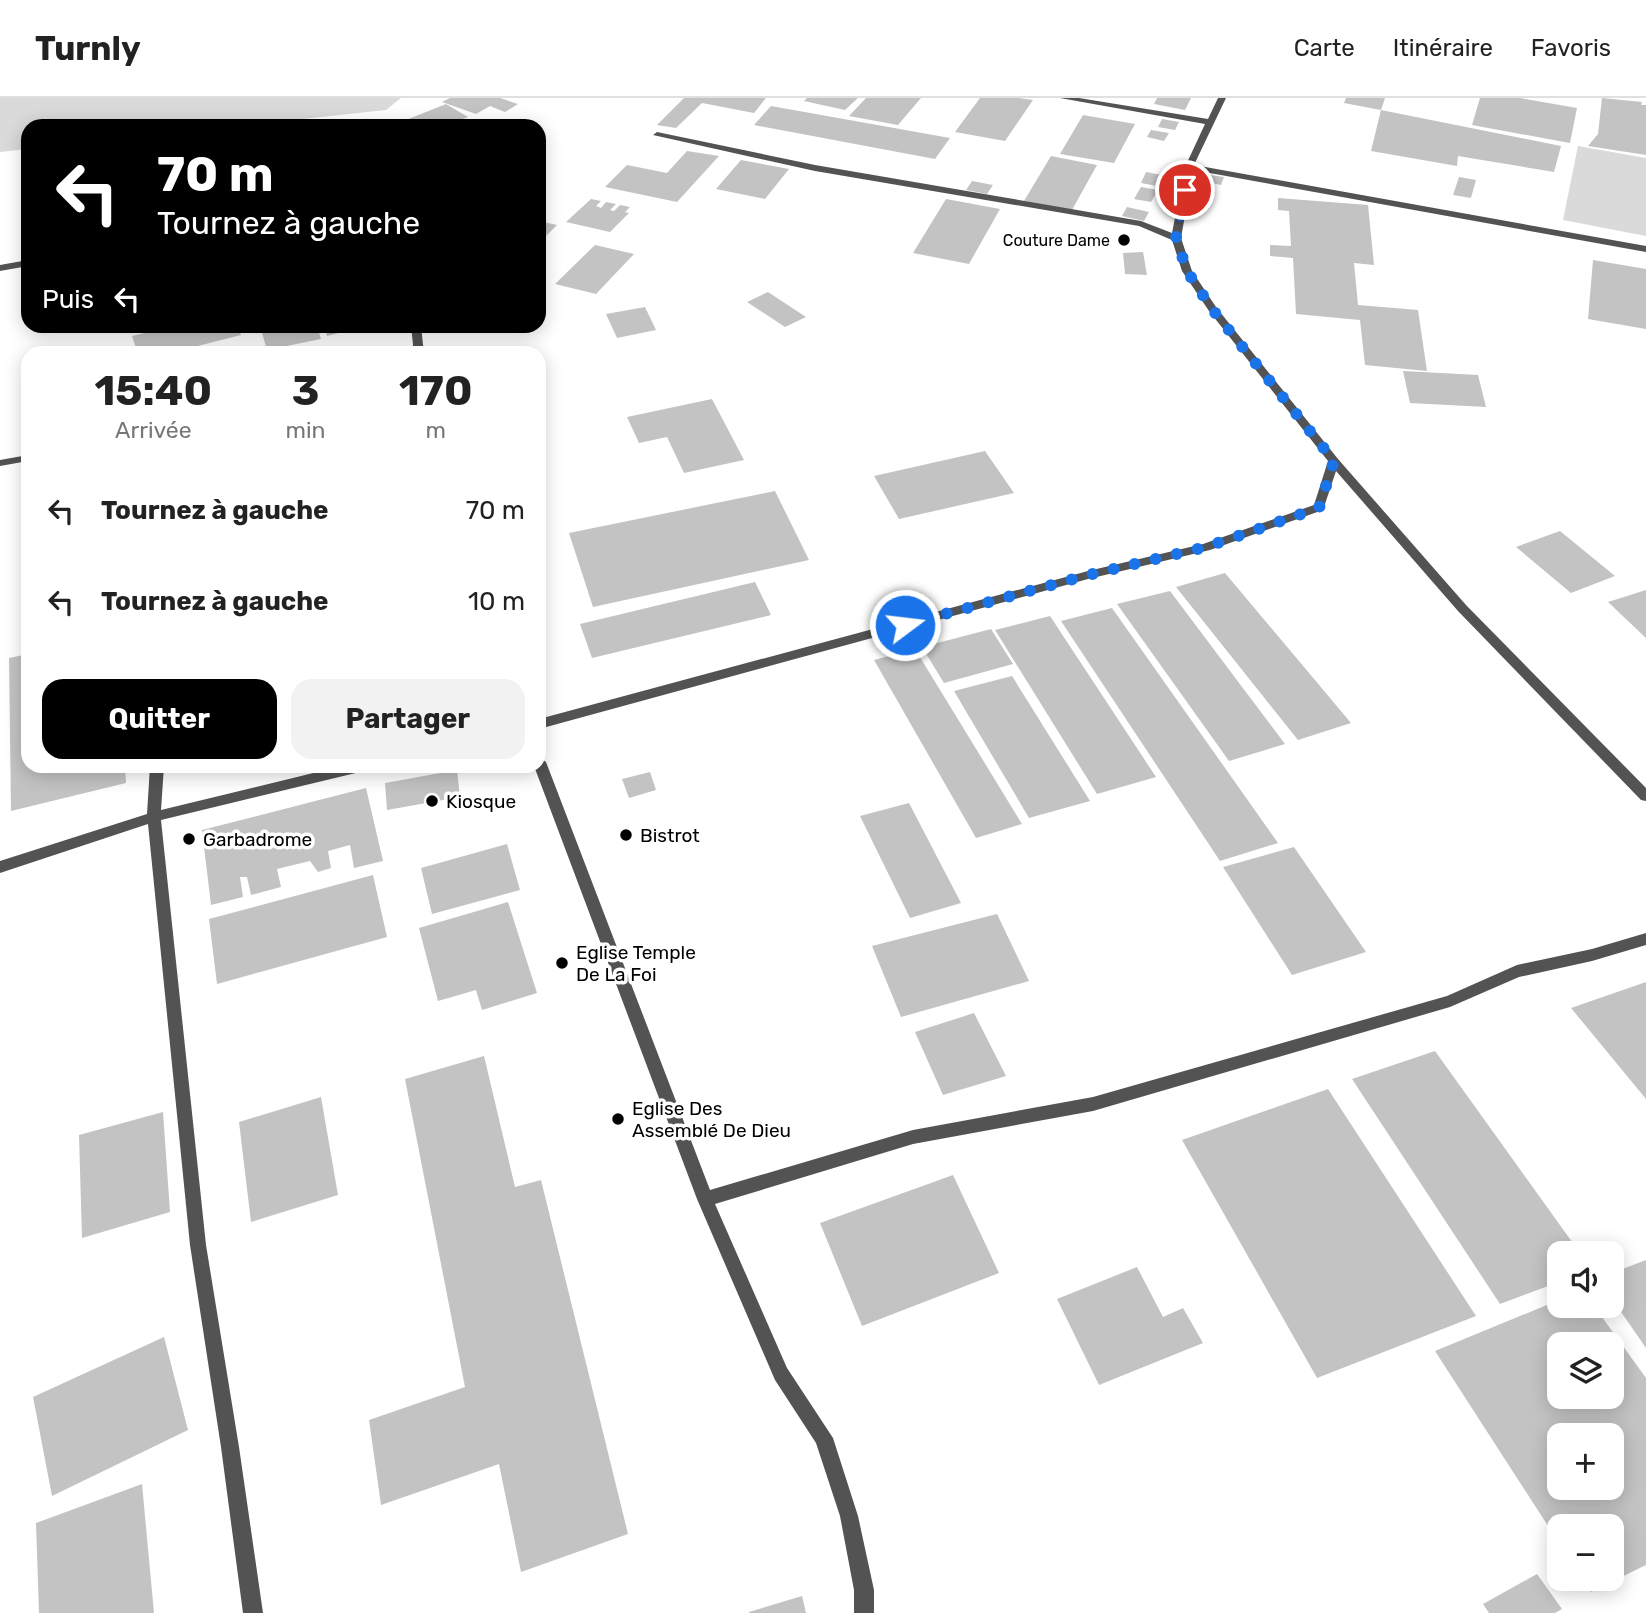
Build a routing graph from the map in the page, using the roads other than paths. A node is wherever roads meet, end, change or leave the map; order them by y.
1 (1064, 98) edge
2 (1222, 98) edge
3 (1209, 122) junction
4 (657, 135) dead end
5 (1189, 167) junction
6 (1176, 238) junction
7 (1646, 249) edge
8 (21, 264) edge
9 (0, 268) edge
10 (21, 459) edge
11 (1334, 461) junction
12 (0, 463) edge
13 (546, 722) edge
14 (157, 773) edge
15 (335, 773) edge
16 (543, 773) edge
17 (1646, 796) edge
18 (154, 817) junction
19 (0, 867) edge
20 (1646, 939) edge
21 (705, 1199) junction
22 (253, 1613) edge
23 (864, 1613) edge

1 - 3 street
2 - 3 street
3 - 5 street
4 - 6 street
5 - 6 street
5 - 7 street
6 - 11 street
8 - 9 street
10 - 12 street
11 - 13 street
11 - 17 street
14 - 18 street
15 - 18 street
16 - 21 street
18 - 19 street
18 - 22 street
20 - 21 street
21 - 23 street

